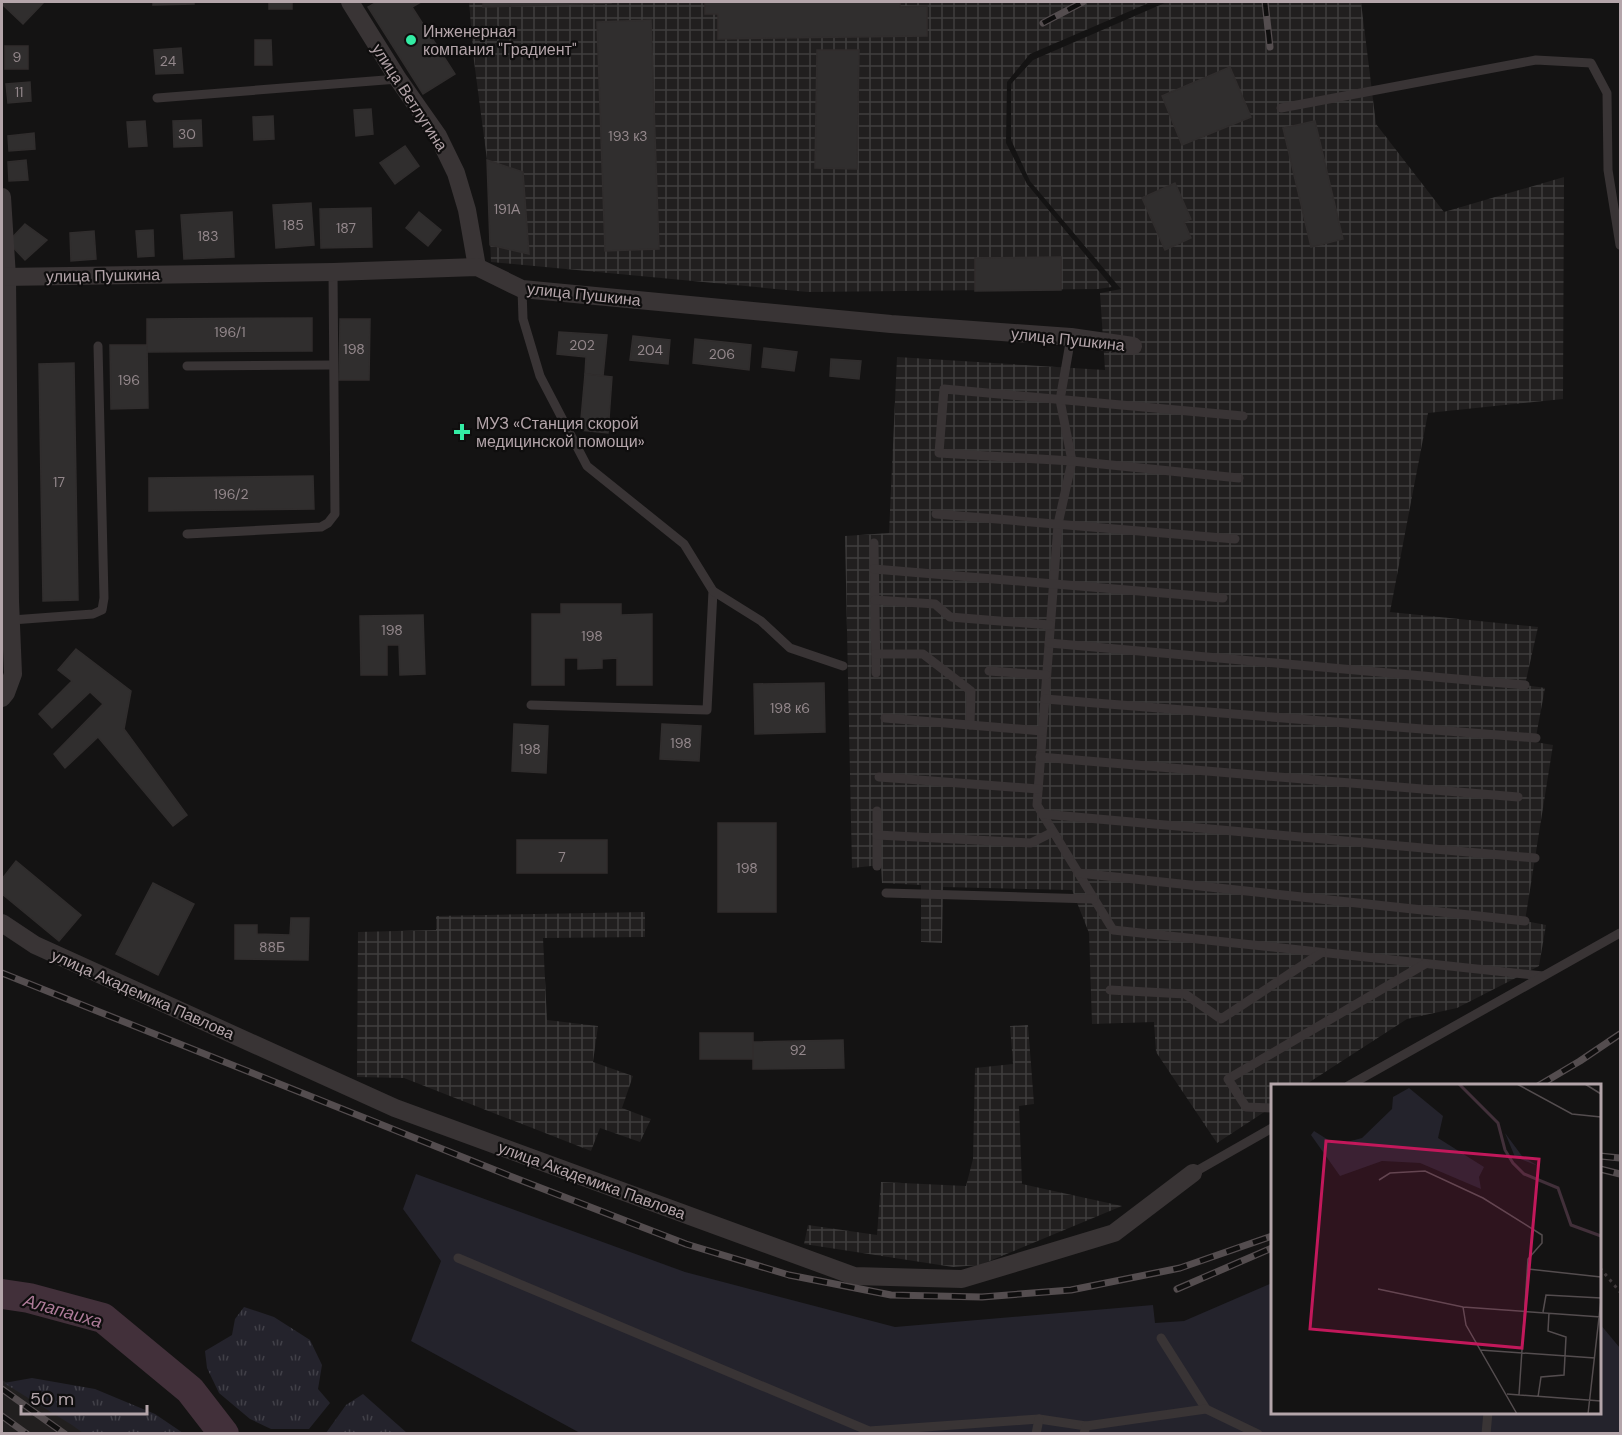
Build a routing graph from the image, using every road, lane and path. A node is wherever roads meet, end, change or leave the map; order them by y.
1 (350, 2) edge
2 (398, 79) junction
3 (157, 98) dead end
4 (1281, 108) dead end
5 (2, 197) edge
6 (1620, 244) edge
7 (477, 267) junction
8 (333, 272) junction
9 (4, 277) edge
10 (522, 289) junction
11 (1071, 337) junction
12 (98, 346) dead end
13 (1133, 346) dead end
14 (333, 364) junction
15 (187, 366) dead end
16 (1060, 400) junction
17 (1243, 416) dead end
18 (1072, 461) junction
19 (1239, 478) dead end
20 (936, 514) dead end
21 (1058, 524) junction
22 (187, 534) dead end
23 (1235, 539) dead end
24 (874, 543) dead end
25 (874, 569) junction
26 (1053, 584) junction
27 (712, 591) junction
28 (1222, 598) dead end
29 (875, 600) junction
30 (6, 601) edge
31 (12, 620) junction
32 (1050, 625) junction
33 (1049, 643) junction
34 (876, 654) junction
35 (843, 666) dead end
36 (989, 671) dead end
37 (876, 673) dead end
38 (1046, 675) junction
39 (1525, 685) dead end
40 (3, 694) edge
41 (1045, 699) junction
42 (531, 705) dead end
43 (885, 718) dead end
44 (970, 725) junction
45 (1042, 731) junction
46 (1536, 738) dead end
47 (1040, 757) junction
48 (879, 777) dead end
49 (1038, 789) junction
50 (1518, 797) dead end
51 (877, 812) dead end
52 (1042, 814) junction
53 (1053, 832) junction
54 (877, 835) junction
55 (1535, 858) dead end
56 (877, 866) dead end
57 (1078, 873) junction
58 (886, 893) dead end
59 (1093, 899) junction
60 (1525, 921) dead end
61 (2, 923) edge
62 (1620, 933) edge
63 (1321, 953) junction
64 (1425, 964) junction
65 (1543, 976) junction
66 (1110, 990) dead end
67 (1352, 1084) edge
68 (1271, 1108) edge
69 (1271, 1129) edge
70 (1193, 1173) joint
71 (458, 1258) dead end
72 (1601, 1270) edge
73 (1620, 1292) edge
74 (1161, 1338) dead end
75 (1206, 1409) junction
76 (1488, 1414) edge
77 (1039, 1419) junction
78 (1085, 1430) edge
79 (898, 1431) edge
80 (1036, 1434) edge
81 (1258, 1434) edge
82 (1486, 1434) edge

1 - 2 street, улица Ветлугина
2 - 3 lane
2 - 7 street, улица Ветлугина
4 - 6 lane
5 - 9 street
7 - 8 street, улица Пушкина
7 - 10 street, улица Пушкина
8 - 9 street, улица Пушкина
8 - 14 lane
9 - 30 street
10 - 11 street, улица Пушкина
10 - 27 lane
11 - 13 street, улица Пушкина
11 - 16 lane
12 - 31 lane
14 - 15 lane
14 - 22 lane
16 - 17 lane
16 - 18 lane
16 - 18 lane
18 - 19 lane
18 - 21 lane
20 - 21 lane
21 - 23 lane
21 - 26 lane
24 - 25 lane
25 - 26 lane
25 - 29 lane
26 - 28 lane
26 - 32 lane
27 - 35 lane
27 - 42 lane
29 - 32 lane
29 - 34 lane
30 - 31 street
31 - 40 street
32 - 33 lane
33 - 38 lane
33 - 39 lane
34 - 37 lane
34 - 44 lane
36 - 38 lane
38 - 41 lane
41 - 45 lane
41 - 46 lane
43 - 44 lane
44 - 45 lane
45 - 47 lane
47 - 49 lane
47 - 50 lane
48 - 49 lane
49 - 52 lane
51 - 54 lane
52 - 53 lane
52 - 55 lane
53 - 54 lane
53 - 57 lane
54 - 56 lane
57 - 59 lane
57 - 60 lane
58 - 59 lane
59 - 63 lane
61 - 70 street, улица Академика Павлова
62 - 65 lane
63 - 64 lane
63 - 66 lane
64 - 65 lane
64 - 68 lane
65 - 67 lane
69 - 70 lane
71 - 79 lane
72 - 73 path
74 - 75 lane
75 - 78 lane
75 - 81 lane
76 - 82 lane
77 - 78 lane
77 - 79 lane
77 - 80 lane

